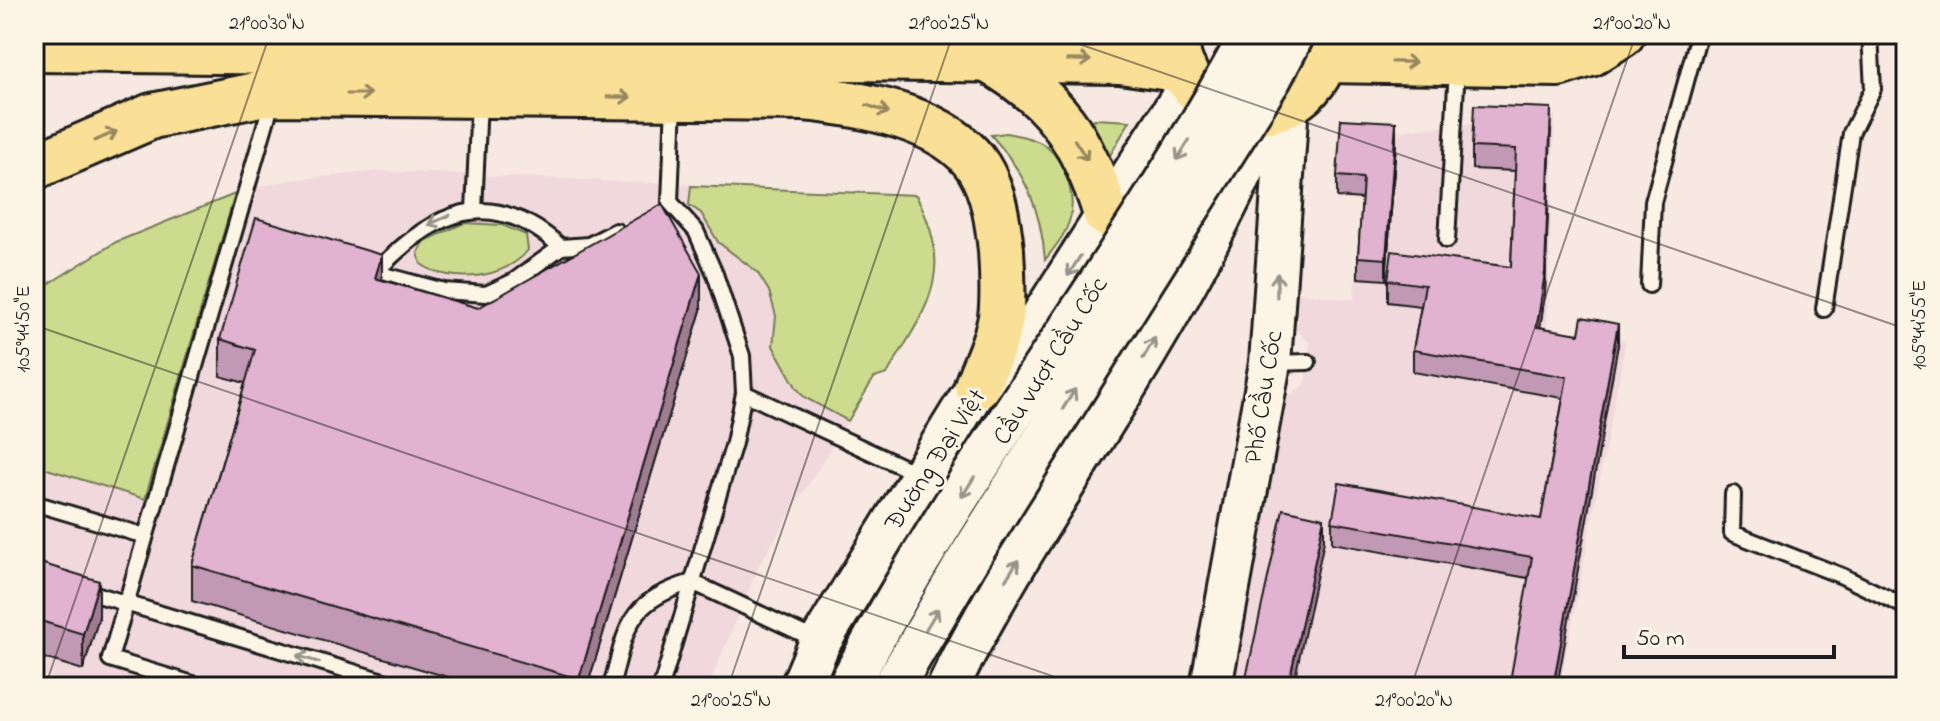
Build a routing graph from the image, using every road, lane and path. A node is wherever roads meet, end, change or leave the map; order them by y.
1 (1251, 34) edge
2 (1622, 34) edge
3 (1699, 34) edge
4 (1870, 34) edge
5 (1316, 43) edge
6 (34, 49) edge
7 (986, 59) junction
8 (1184, 62) edge
9 (1457, 64) junction
10 (275, 94) junction
11 (479, 95) junction
12 (674, 97) junction
13 (1280, 108) junction
14 (34, 167) edge
15 (474, 211) junction
16 (1106, 214) junction
17 (629, 224) edge
18 (1447, 240) dead end
19 (561, 247) junction
20 (347, 265) edge
21 (375, 273) junction
22 (1649, 285) dead end
23 (1824, 309) dead end
24 (977, 386) junction
25 (744, 393) junction
26 (921, 476) junction
27 (1733, 494) dead end
28 (34, 503) edge
29 (145, 536) junction
30 (692, 582) junction
31 (64, 585) edge
32 (125, 603) junction
33 (1906, 607) edge
34 (820, 642) junction
35 (1906, 679) edge
36 (382, 684) edge
37 (203, 687) edge
38 (403, 687) edge
39 (611, 687) edge
40 (661, 687) edge
41 (801, 687) edge
42 (848, 687) edge
43 (893, 687) edge
44 (948, 687) edge
45 (1211, 687) edge
46 (1904, 687) edge

1 -> 42 street, Cầu vượt Cầu Cốc, bridge
2 - 9 main road
3 - 22 lane
4 - 23 lane
5 -> 9 main road
5 - 13 main road
43 -> 5 street, Cầu vượt Cầu Cốc, bridge
6 - 7 main road
7 -> 8 main road
7 -> 16 main road
8 - 13 main road
8 - 16 street, Đường Đại Việt
9 - 18 lane
10 -> 11 main road
14 -> 10 main road
10 - 29 lane
11 -> 12 main road
11 - 15 lane
12 -> 24 main road
12 - 25 lane
44 -> 13 street
45 -> 13 street, Phố Cầu Cốc
15 - 19 lane
15 -> 21 lane
16 -> 24 street, Đường Đại Việt
17 - 19 lane
19 - 21 lane
20 - 21 lane
24 - 26 street, Đường Đại Việt
25 - 26 lane
25 - 30 lane
26 - 34 street, Đường Đại Việt
27 - 33 lane
28 - 29 lane
29 - 32 lane
30 - 34 lane
30 - 39 lane
30 - 40 lane
31 - 32 lane
36 -> 32 lane
32 - 37 lane
34 - 41 street, Đường Đại Việt
35 - 46 lane
36 - 38 lane

